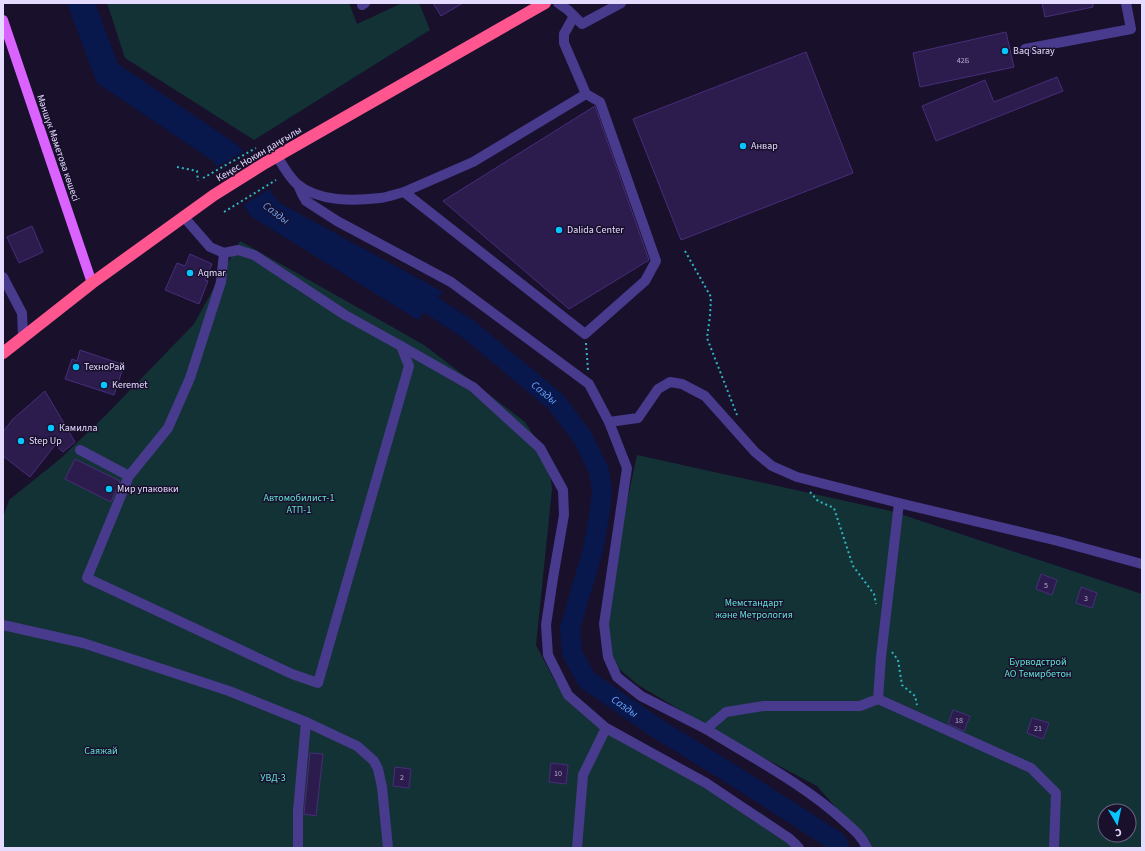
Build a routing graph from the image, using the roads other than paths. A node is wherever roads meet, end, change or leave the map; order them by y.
1 (544, 3) edge
2 (558, 3) edge
3 (621, 3) edge
4 (1126, 3) edge
5 (574, 16) junction
6 (3, 20) edge
7 (1025, 49) dead end
8 (586, 94) junction
9 (277, 156) junction
10 (298, 185) junction
11 (404, 192) junction
12 (183, 216) junction
13 (224, 253) junction
14 (3, 277) edge
15 (92, 283) junction
16 (23, 336) junction
17 (401, 346) junction
18 (3, 353) edge
19 (609, 422) junction
20 (80, 450) dead end
21 (129, 476) junction
22 (898, 503) junction
23 (1142, 564) edge
24 (3, 624) edge
25 (878, 699) junction
26 (306, 722) junction
27 (606, 728) junction
28 (706, 729) junction
29 (298, 848) edge
30 (388, 848) edge
31 (577, 848) edge
32 (799, 848) edge
33 (867, 848) edge
34 (1054, 848) edge

1 - 9 highway, Кеңес Нокин даңғылы
2 - 5 street
3 - 5 street
4 - 7 street
5 - 8 street
6 - 15 main road, Мәншүк Мәметова көшесі
8 - 11 street
8 - 11 street
9 - 10 street
9 - 12 highway, Кеңес Нокин даңғылы
10 - 11 street
10 - 19 street
12 - 13 street
12 - 15 highway, Кеңес Нокин даңғылы
13 - 17 street
13 - 21 street
14 - 16 street
15 - 16 highway, Кеңес Нокин даңғылы
16 - 18 highway, Кеңес Нокин даңғылы
17 - 21 street
17 - 27 street
19 - 22 street
19 - 28 street
20 - 21 street
22 - 23 street
22 - 25 street
24 - 26 street
25 - 28 street
25 - 34 street
26 - 29 street
26 - 30 street
27 - 31 street
27 - 32 street
28 - 33 street

